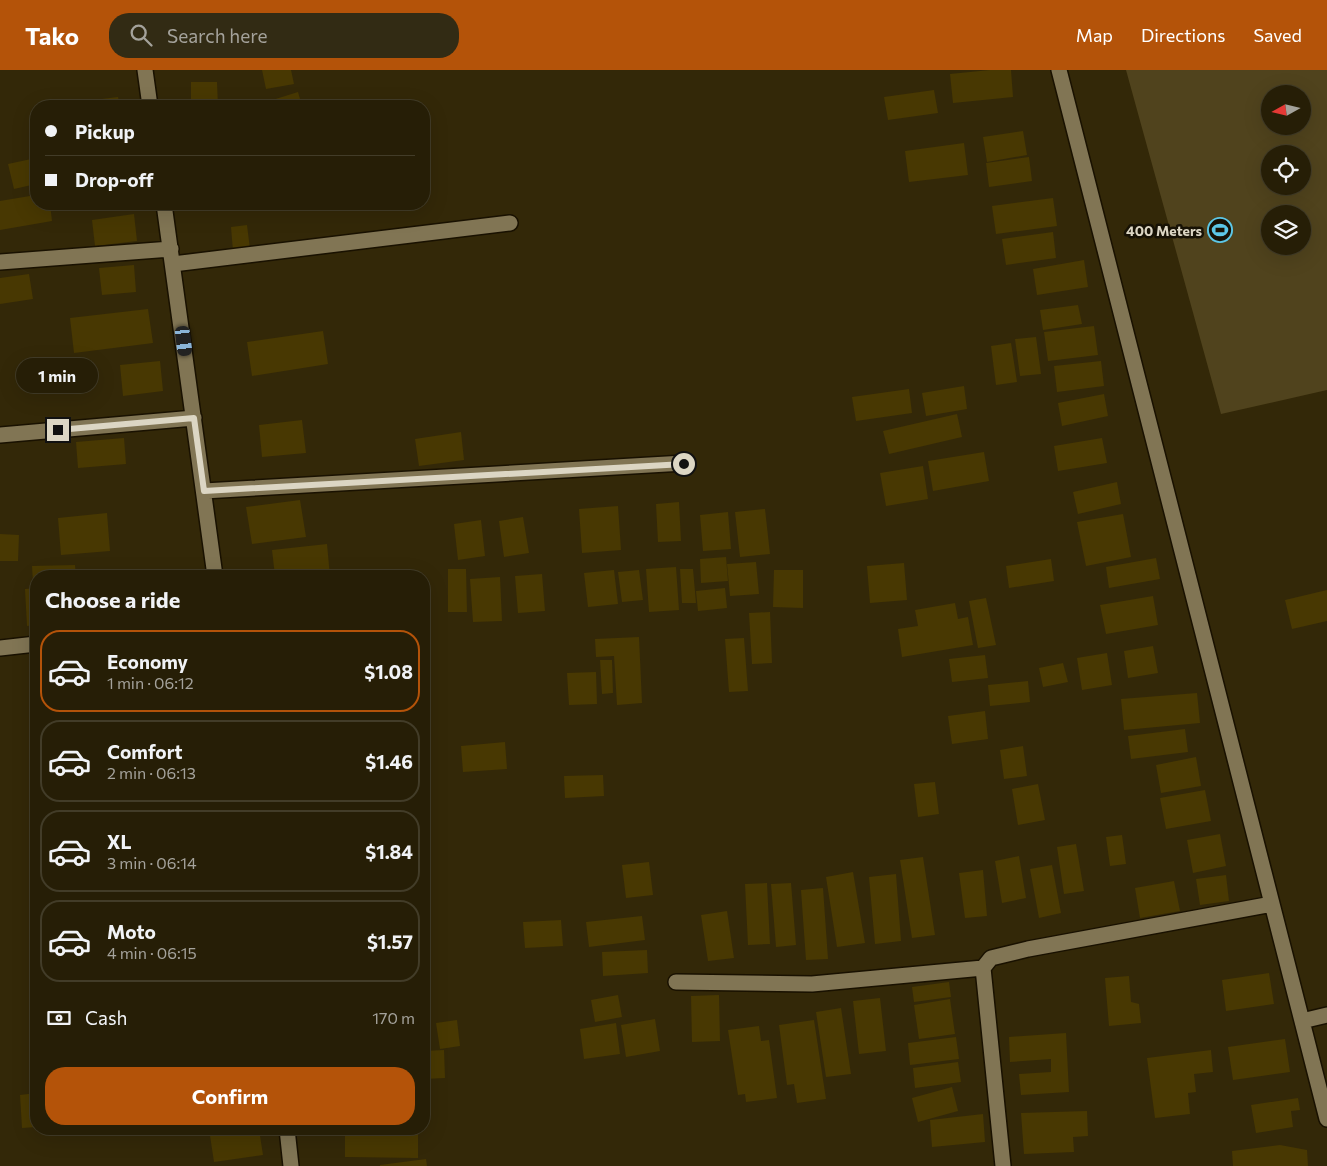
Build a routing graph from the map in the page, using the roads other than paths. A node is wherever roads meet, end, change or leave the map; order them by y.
1 (145, 70) edge
2 (1059, 70) edge
3 (149, 100) edge
4 (165, 210) edge
5 (510, 223) dead end
6 (172, 256) junction
7 (0, 262) edge
8 (194, 418) junction
9 (0, 435) edge
10 (684, 464) dead end
11 (204, 491) junction
12 (214, 570) edge
13 (30, 645) edge
14 (0, 648) edge
15 (1272, 904) junction
16 (983, 968) junction
17 (676, 982) dead end
18 (1327, 1015) edge
19 (1302, 1020) junction
20 (1327, 1119) edge
21 (288, 1135) edge
22 (291, 1166) edge
23 (1003, 1166) edge

1 - 3 street
2 - 15 street
4 - 6 street
5 - 6 street
6 - 7 street
6 - 8 street
8 - 9 street
8 - 11 street
10 - 11 street
11 - 12 street
13 - 14 street
15 - 16 street
15 - 19 street
16 - 17 street
16 - 23 street
18 - 19 street
19 - 20 street
21 - 22 street

